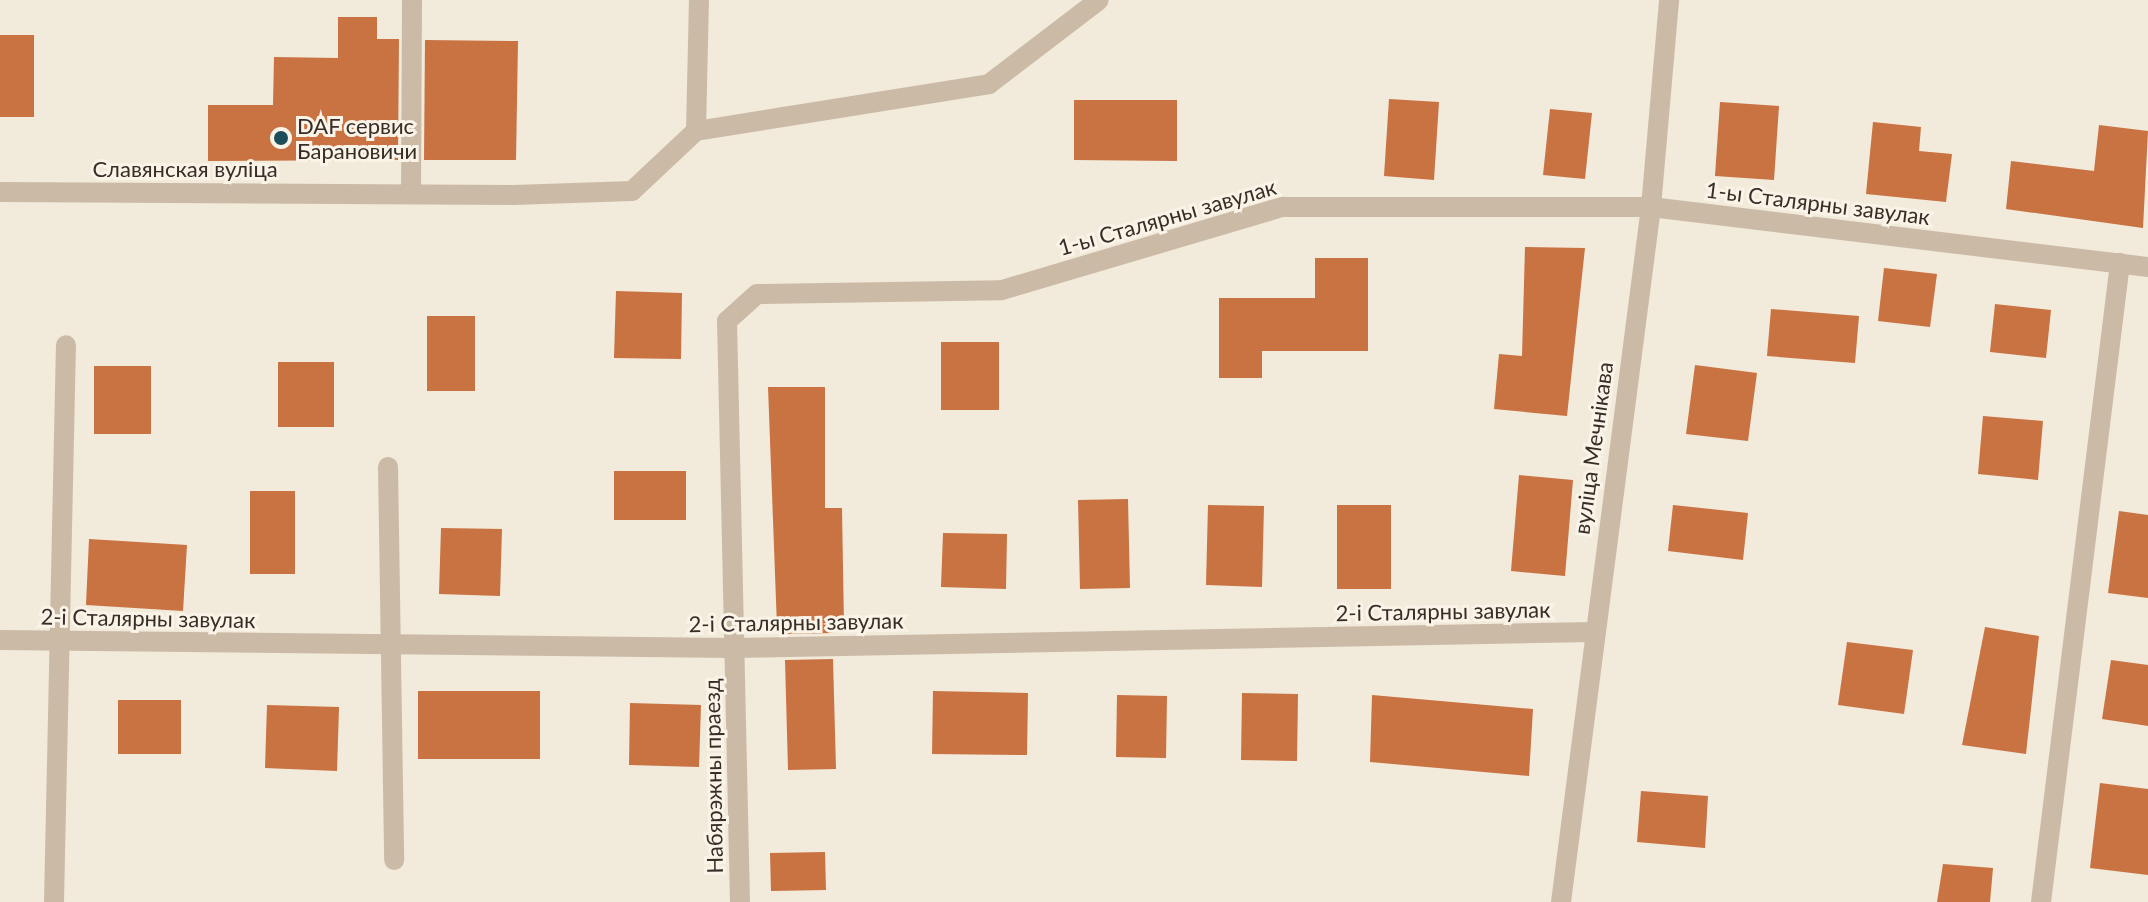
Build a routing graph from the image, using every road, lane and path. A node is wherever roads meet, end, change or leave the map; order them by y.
1 (412, 0) edge
2 (699, 0) edge
3 (1099, 0) edge
4 (1669, 0) edge
5 (696, 131) junction
6 (0, 192) edge
7 (411, 194) junction
8 (1651, 207) junction
9 (2120, 263) junction
10 (2148, 267) edge
11 (66, 345) dead end
12 (388, 467) dead end
13 (1592, 632) junction
14 (0, 640) edge
15 (63, 641) junction
16 (393, 645) junction
17 (733, 648) junction
18 (394, 860) dead end
19 (54, 902) edge
20 (740, 902) edge
21 (1561, 902) edge
22 (2041, 902) edge

1 - 7 street
2 - 5 street
3 - 5 street
4 - 8 street, вуліца Мечнікава
5 - 7 street, Славянская вуліца
6 - 7 street, Славянская вуліца
8 - 9 street, 1-ы Сталярны завулак
8 - 13 street, вуліца Мечнікава
8 - 17 street, 1-ы Сталярны завулак
9 - 10 street, 1-ы Сталярны завулак
9 - 22 street
11 - 15 street
12 - 16 street
13 - 17 street, 2-і Сталярны завулак
13 - 21 street, вуліца Мечнікава
14 - 15 street, 2-і Сталярны завулак
15 - 16 street, 2-і Сталярны завулак
15 - 19 street
16 - 17 street, 2-і Сталярны завулак
16 - 18 street
17 - 20 street, Набярэжны праезд

